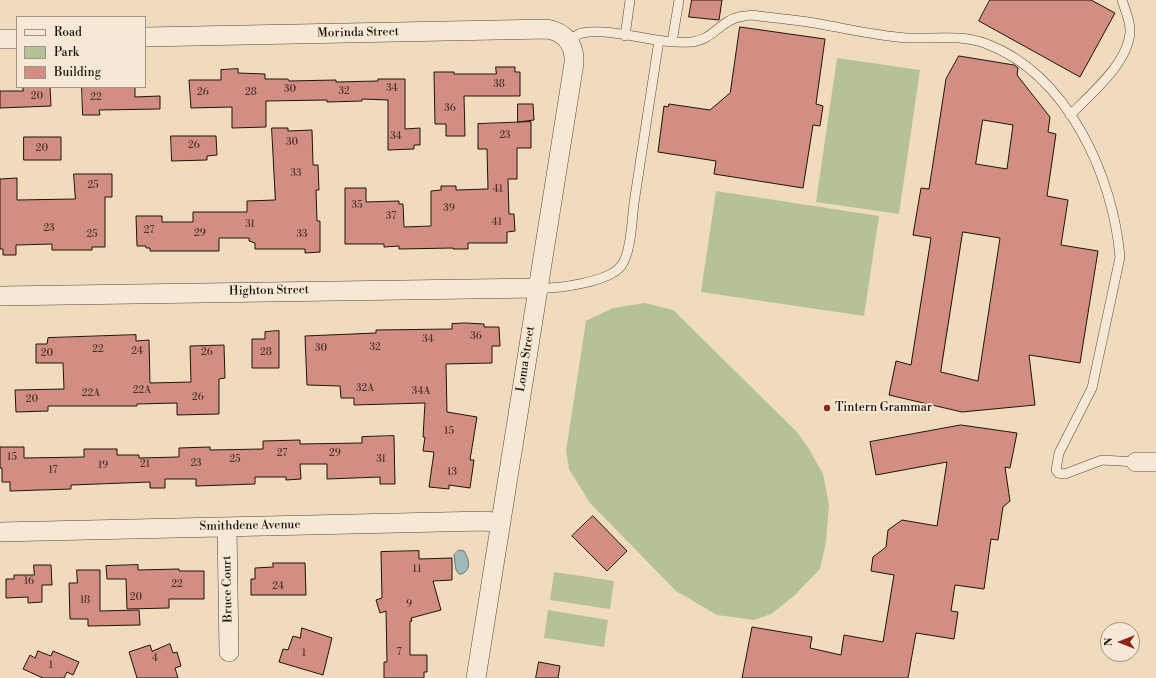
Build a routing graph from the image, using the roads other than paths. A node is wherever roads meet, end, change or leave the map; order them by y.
1 (630, 0) edge
2 (679, 0) edge
3 (1122, 0) edge
4 (146, 36) edge
5 (625, 36) junction
6 (0, 39) edge
7 (16, 39) edge
8 (569, 40) junction
9 (658, 40) junction
10 (672, 42) junction
11 (1070, 115) junction
12 (538, 288) junction
13 (0, 296) edge
14 (1136, 462) joint
15 (1156, 462) edge
16 (500, 523) junction
17 (226, 527) junction
18 (0, 532) edge
19 (229, 652) dead end
20 (476, 678) edge

1 - 5 lane
2 - 10 lane
3 - 11 lane
4 - 8 street, Morinda Street
5 - 8 lane
5 - 9 lane
6 - 7 street
8 - 12 street, Loma Street
9 - 10 lane
9 - 12 lane
10 - 11 lane
11 - 14 lane
12 - 13 street, Highton Street
12 - 16 street, Loma Street
14 - 15 street
16 - 17 street, Smithdene Avenue
16 - 20 street, Loma Street
17 - 18 street, Smithdene Avenue
17 - 19 street, Bruce Court

